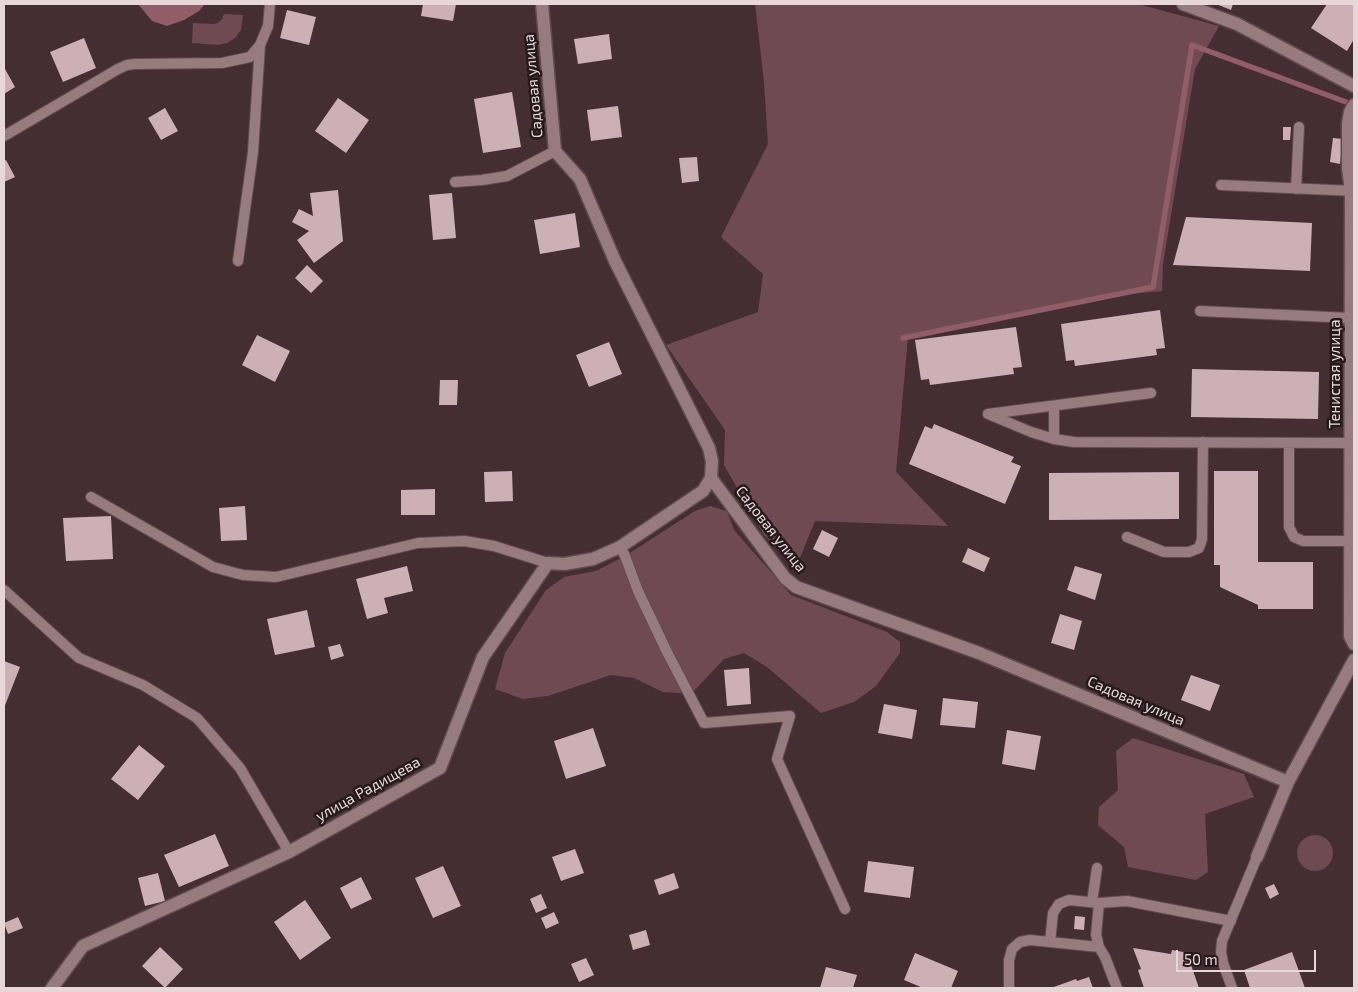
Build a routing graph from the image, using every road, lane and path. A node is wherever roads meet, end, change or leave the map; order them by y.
1 (270, 4) edge
2 (542, 4) edge
3 (1182, 4) edge
4 (260, 45) junction
5 (1354, 86) edge
6 (1354, 105) edge
7 (1299, 127) dead end
8 (4, 136) edge
9 (1351, 143) edge
10 (555, 151) junction
11 (455, 182) dead end
12 (1221, 185) dead end
13 (1296, 189) junction
14 (1353, 191) edge
15 (238, 261) dead end
16 (1352, 309) edge
17 (1200, 311) dead end
18 (1151, 393) dead end
19 (1054, 406) junction
20 (1054, 439) junction
21 (1203, 442) junction
22 (1289, 443) junction
23 (1351, 443) junction
24 (1352, 477) edge
25 (711, 478) junction
26 (91, 497) dead end
27 (1127, 537) dead end
28 (1350, 541) junction
29 (620, 547) junction
30 (548, 563) junction
31 (1352, 565) edge
32 (4, 590) edge
33 (1354, 644) edge
34 (1354, 660) edge
35 (1288, 782) junction
36 (288, 852) junction
37 (1257, 857) joint
38 (1097, 868) dead end
39 (1095, 903) junction
40 (845, 909) dead end
41 (1231, 921) junction
42 (1050, 942) junction
43 (1098, 947) junction
44 (52, 988) edge
45 (1009, 988) edge
46 (1117, 988) edge
47 (1232, 988) edge

1 - 4 lane
2 - 10 street, Садовая улица
3 - 5 street
4 - 8 lane
4 - 15 lane
6 - 9 street, Тенистая улица
7 - 13 lane
9 - 14 street, Тенистая улица
10 - 11 lane
10 - 25 street, Садовая улица
12 - 13 lane
13 - 14 lane
14 - 16 street, Тенистая улица
16 - 17 lane
16 - 23 street, Тенистая улица
18 - 19 lane
19 - 20 lane
19 - 20 lane
20 - 21 lane
21 - 22 lane
21 - 27 lane
22 - 23 lane
22 - 28 lane
23 - 24 street, Тенистая улица
24 - 28 street, Тенистая улица
25 - 29 street
25 - 35 street, Садовая улица
26 - 30 lane
28 - 31 street, Тенистая улица
29 - 30 street
29 - 40 lane
30 - 36 street, улица Радищева
31 - 33 street, Тенистая улица
32 - 36 lane
34 - 35 street
35 - 37 street
36 - 44 street, улица Радищева
37 - 41 lane
38 - 39 lane
39 - 41 lane
39 - 42 lane
39 - 43 lane
41 - 47 lane
42 - 43 lane
42 - 45 lane
43 - 46 lane

